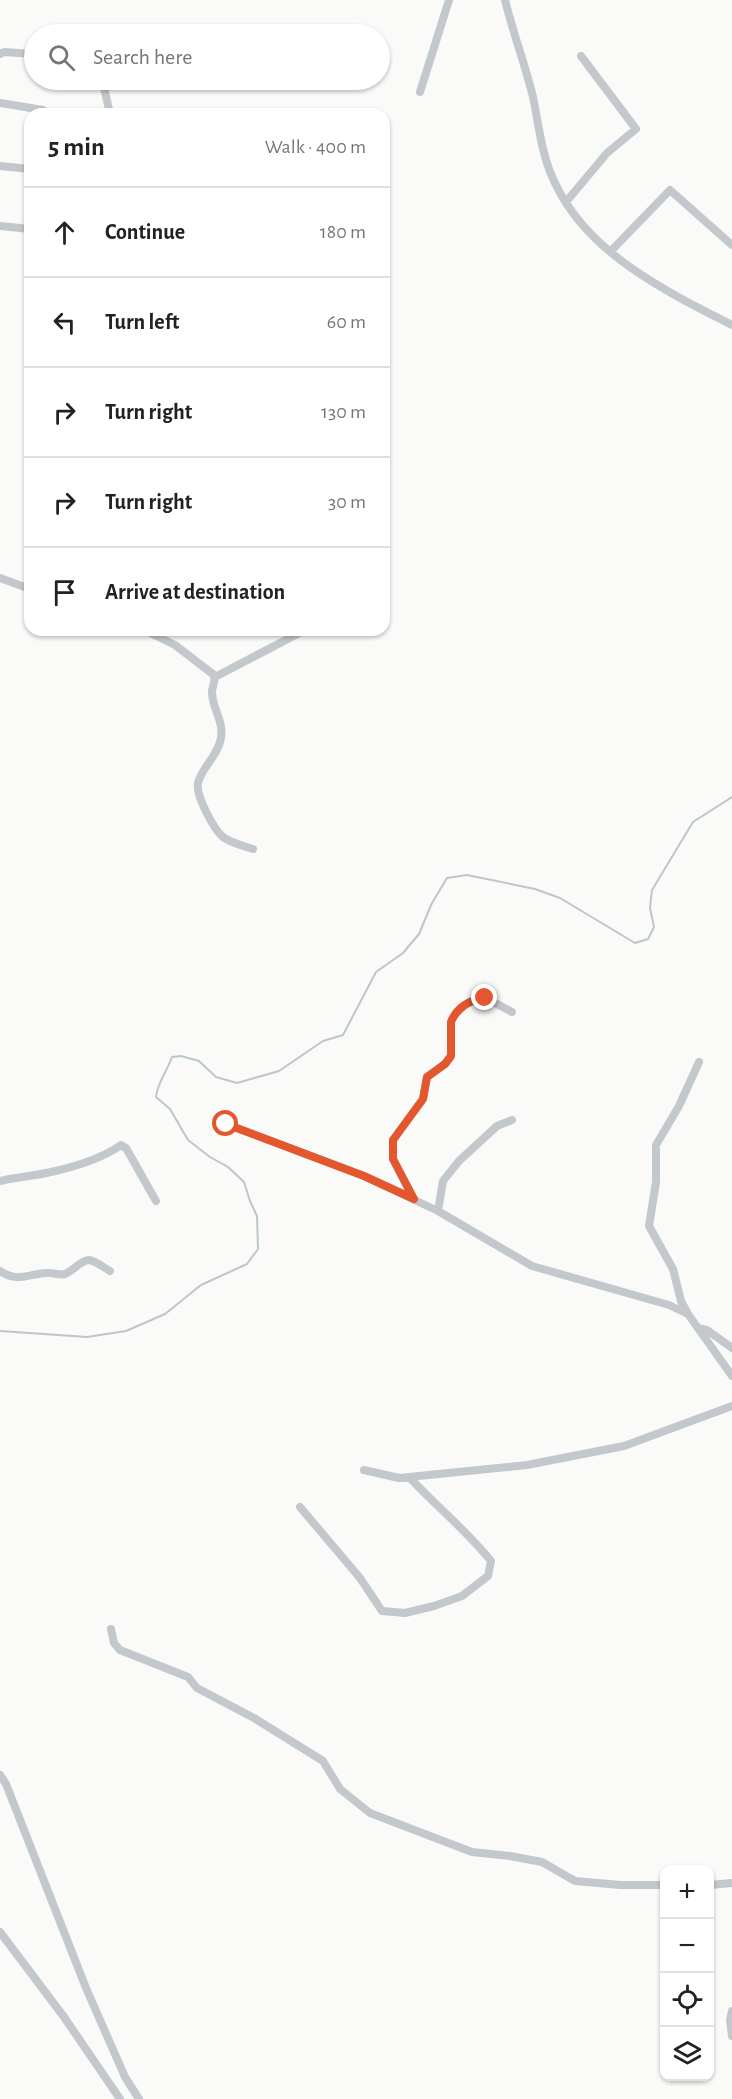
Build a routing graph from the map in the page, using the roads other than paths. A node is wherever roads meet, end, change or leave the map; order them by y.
1 (449, 0) edge
2 (505, 0) edge
3 (24, 53) edge
4 (0, 54) edge
5 (581, 56) dead end
6 (105, 90) edge
7 (420, 92) dead end
8 (0, 103) edge
9 (31, 108) edge
10 (109, 108) edge
11 (0, 166) edge
12 (24, 168) edge
13 (566, 202) junction
14 (0, 226) edge
15 (24, 228) edge
16 (732, 245) edge
17 (611, 251) junction
18 (732, 325) edge
19 (0, 578) edge
20 (24, 587) edge
21 (156, 636) edge
22 (294, 636) edge
23 (215, 677) junction
24 (254, 849) dead end
25 (512, 1012) dead end
26 (699, 1062) dead end
27 (512, 1120) dead end
28 (226, 1124) dead end
29 (0, 1182) edge
30 (414, 1199) junction
31 (156, 1201) dead end
32 (438, 1211) junction
33 (0, 1271) edge
34 (110, 1271) dead end
35 (688, 1314) junction
36 (698, 1328) junction
37 (732, 1348) edge
38 (732, 1376) edge
39 (732, 1406) edge
40 (364, 1470) dead end
41 (410, 1478) junction
42 (300, 1507) dead end
43 (111, 1629) dead end
44 (0, 1775) edge
45 (732, 1883) edge
46 (660, 1885) edge
47 (714, 1885) edge
48 (0, 1932) edge
49 (732, 2012) edge
50 (732, 2036) edge
51 (120, 2099) edge
52 (139, 2099) edge

1 - 7 street
2 - 13 street
3 - 4 street
5 - 13 street
6 - 10 street
8 - 9 street
11 - 12 street
13 - 17 street
14 - 15 street
16 - 17 street
17 - 18 street
19 - 20 street
21 - 23 street
22 - 23 street
23 - 24 street
25 - 30 street
26 - 35 street
27 - 32 street
28 - 30 street
29 - 31 street
30 - 32 street
32 - 35 street
33 - 34 street
35 - 36 street
36 - 37 street
36 - 38 street
39 - 41 street
40 - 41 street
41 - 42 street
43 - 46 street
44 - 52 street
45 - 47 street
48 - 51 street
49 - 50 street

